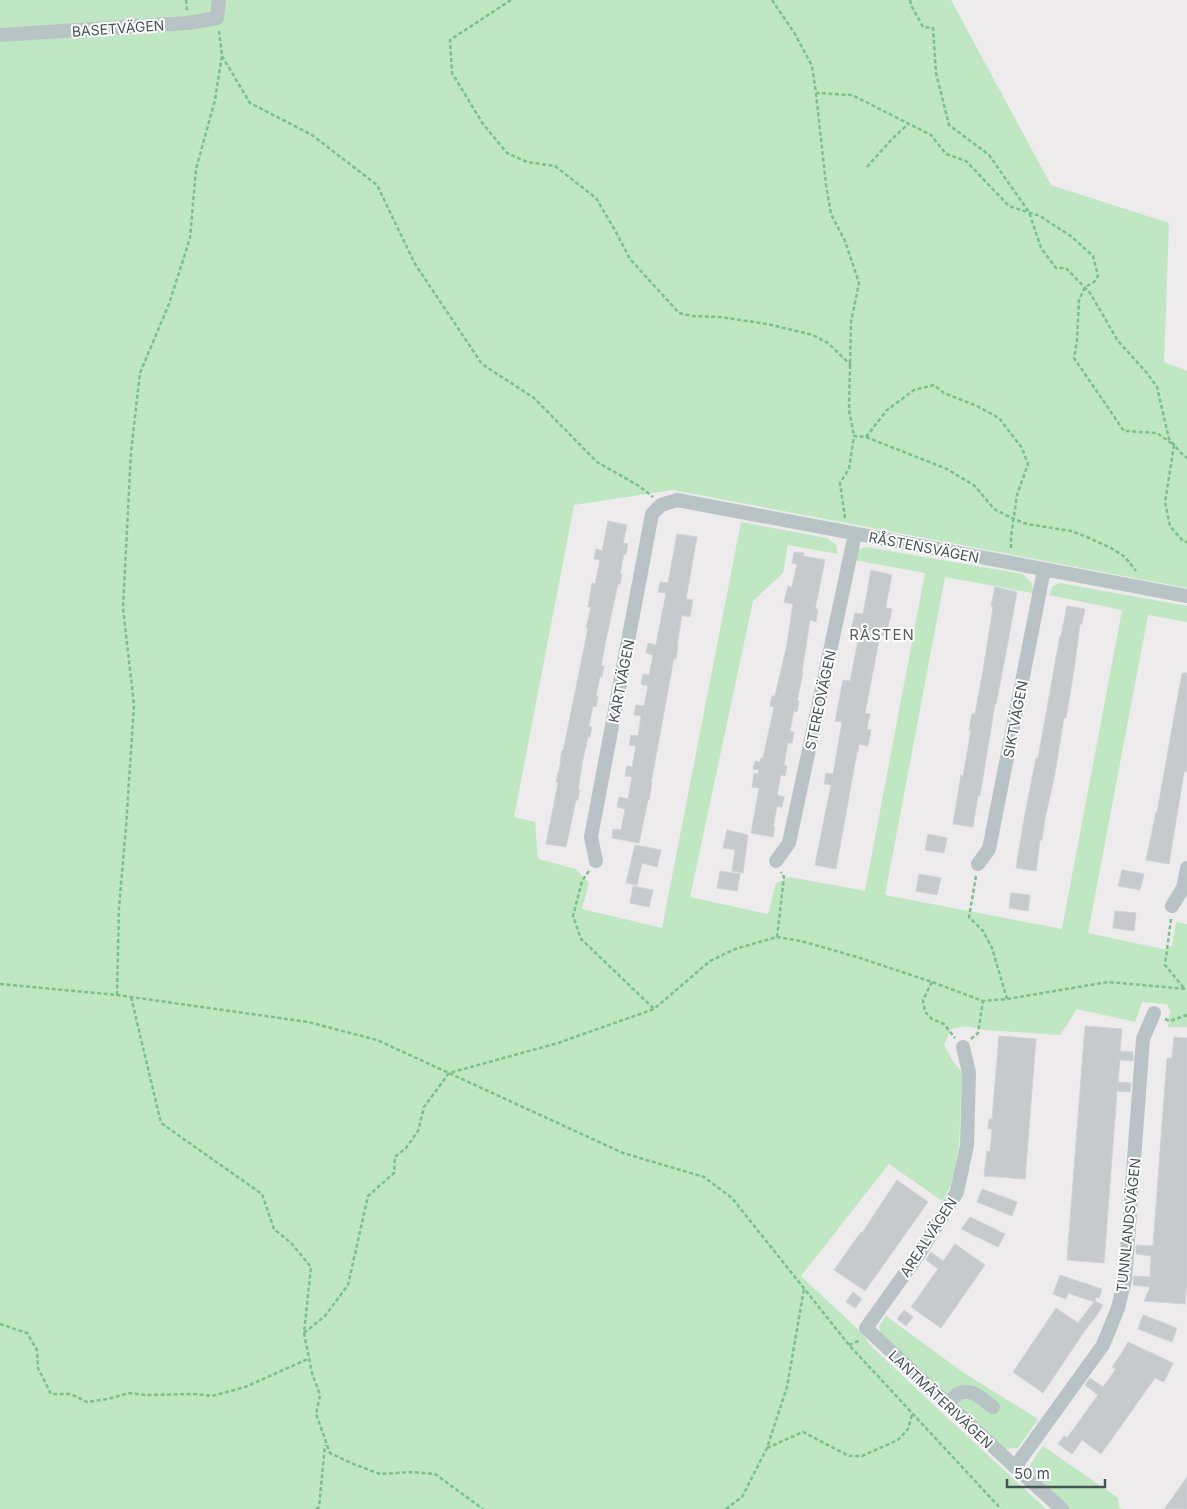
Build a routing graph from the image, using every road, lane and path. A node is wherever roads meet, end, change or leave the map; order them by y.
1 (219, 0) edge
2 (511, 0) edge
3 (772, 0) edge
4 (910, 0) edge
5 (217, 18) junction
6 (0, 35) edge
7 (222, 55) junction
8 (816, 93) junction
9 (908, 124) junction
10 (867, 167) dead end
11 (1029, 212) junction
12 (1085, 287) junction
13 (851, 365) junction
14 (854, 436) junction
15 (866, 437) junction
16 (1174, 445) junction
17 (1187, 458) edge
18 (662, 504) junction
19 (1014, 519) junction
20 (851, 534) junction
21 (1187, 542) edge
22 (1012, 564) junction
23 (1044, 570) junction
24 (1136, 571) dead end
25 (1187, 596) edge
26 (596, 861) joint
27 (776, 861) joint
28 (978, 864) joint
29 (1187, 868) edge
30 (1172, 906) joint
31 (777, 937) junction
32 (932, 982) junction
33 (0, 984) edge
34 (1185, 989) edge
35 (117, 995) junction
36 (131, 997) junction
37 (1007, 999) junction
38 (983, 1002) junction
39 (654, 1009) junction
40 (1154, 1013) joint
41 (1187, 1015) edge
42 (963, 1047) junction
43 (449, 1073) junction
44 (804, 1288) junction
45 (0, 1324) edge
46 (866, 1328) joint
47 (304, 1333) junction
48 (310, 1358) junction
49 (948, 1405) junction
50 (993, 1407) dead end
51 (912, 1414) junction
52 (326, 1442) junction
53 (767, 1448) junction
54 (1015, 1467) junction
55 (316, 1509) edge
56 (482, 1509) edge
57 (726, 1509) edge
58 (1001, 1509) edge
59 (1062, 1509) edge

1 - 5 street
2 - 13 path
3 - 8 path
4 - 11 path
5 - 6 street, BASETVÄGEN
5 - 7 path
7 - 18 path
7 - 35 path
8 - 9 path
8 - 13 path
9 - 10 path
9 - 11 path
11 - 12 path
11 - 12 path
12 - 16 path
12 - 16 path
13 - 14 path
14 - 15 path
14 - 20 path
15 - 19 path
15 - 19 path
16 - 17 path
16 - 21 path
18 - 20 street, RÅSTENSVÄGEN
18 - 26 street, KARTVÄGEN
19 - 22 path
19 - 24 path
20 - 22 street, RÅSTENSVÄGEN
20 - 27 street, STEREOVÄGEN
22 - 23 street, RÅSTENSVÄGEN
23 - 25 street, RÅSTENSVÄGEN
23 - 28 street, SIKTVÄGEN
26 - 39 path
27 - 31 path
28 - 37 path
29 - 30 street
30 - 34 path
31 - 32 path
31 - 39 path
32 - 38 path
32 - 42 path
33 - 35 path
34 - 37 path
35 - 36 path
36 - 43 path
36 - 47 path
37 - 38 path
38 - 42 path
39 - 43 path
40 - 41 path
40 - 54 street, TUNNLANDSVÄGEN
42 - 46 street, AREALVÄGEN
43 - 44 path
43 - 47 path
44 - 51 path
44 - 53 path
45 - 48 path
46 - 49 street, LANTMÄTERIVÄGEN
47 - 48 path
48 - 52 path
49 - 50 street
49 - 54 street, LANTMÄTERIVÄGEN
51 - 53 path
51 - 58 path
52 - 55 path
52 - 56 path
53 - 57 path
54 - 59 street, LANTMÄTERIVÄGEN

